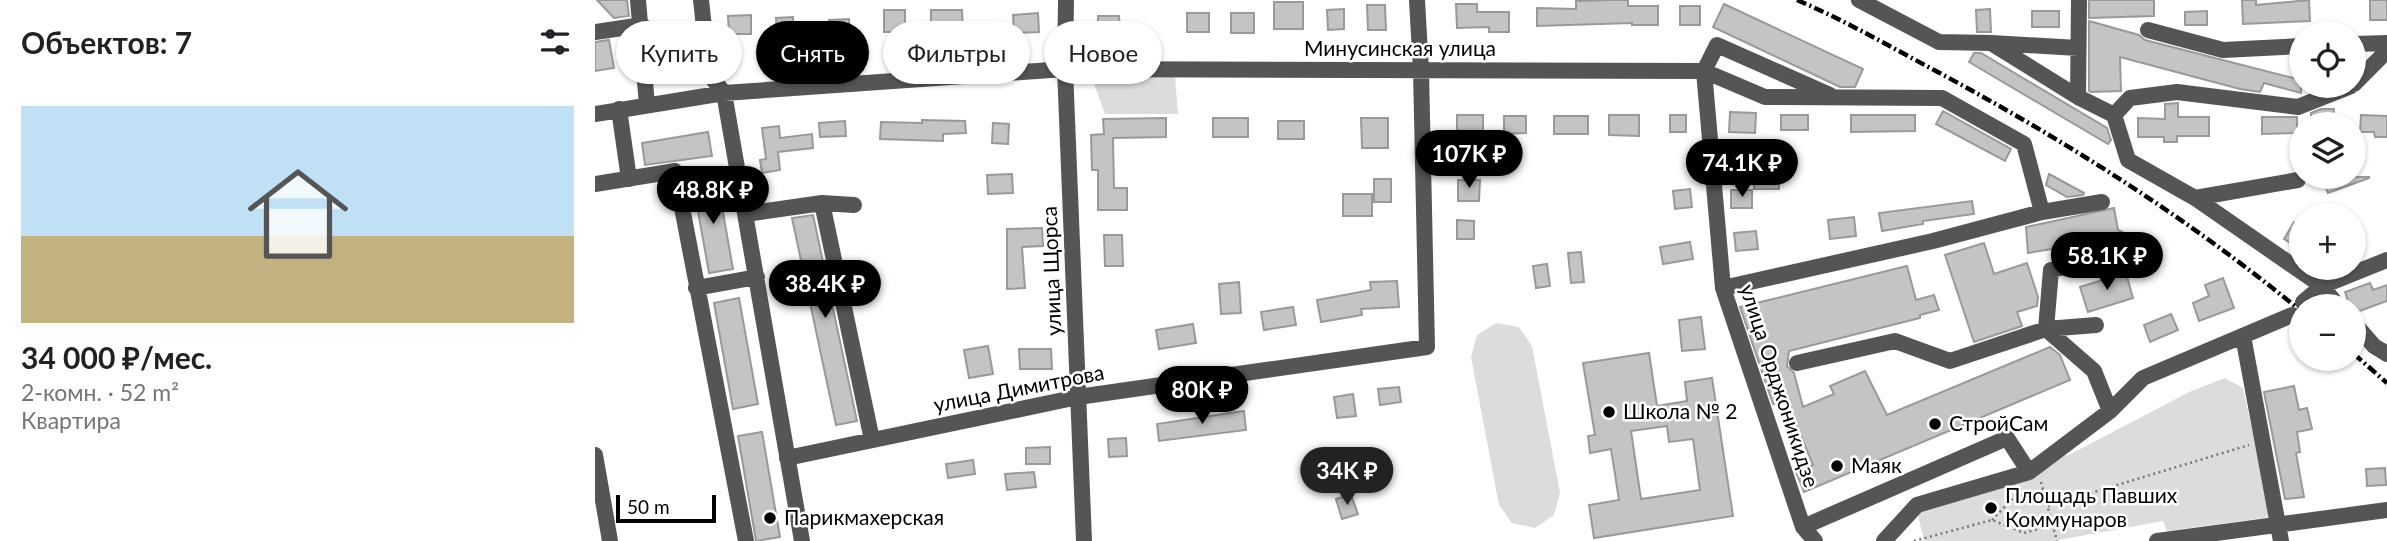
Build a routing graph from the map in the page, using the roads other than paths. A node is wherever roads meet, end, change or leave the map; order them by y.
1 (638, 0) edge
2 (701, 0) edge
3 (1066, 0) edge
4 (1417, 0) edge
5 (1859, 0) edge
6 (2079, 0) edge
7 (641, 21) edge
8 (1066, 21) edge
9 (616, 29) edge
10 (2148, 30) dead end
11 (595, 32) edge
12 (1991, 43) junction
13 (2387, 43) edge
14 (2366, 44) edge
15 (2289, 47) edge
16 (2078, 48) junction
17 (2387, 51) edge
18 (1044, 70) edge
19 (1162, 70) edge
20 (1421, 71) junction
21 (1704, 71) junction
22 (2366, 71) edge
23 (646, 84) edge
24 (1066, 84) edge
25 (724, 93) junction
26 (2078, 97) junction
27 (1836, 98) junction
28 (2320, 98) edge
29 (647, 105) junction
30 (619, 109) junction
31 (595, 114) edge
32 (2114, 115) junction
33 (629, 179) junction
34 (2289, 182) edge
35 (595, 184) edge
36 (2195, 198) junction
37 (2102, 202) dead end
38 (822, 203) junction
39 (853, 205) dead end
40 (2042, 212) junction
41 (746, 214) junction
42 (2101, 259) dead end
43 (2387, 260) edge
44 (757, 277) junction
45 (2322, 286) junction
46 (696, 288) junction
47 (1723, 288) junction
48 (2312, 294) edge
49 (2328, 294) edge
50 (2289, 316) edge
51 (2096, 325) dead end
52 (2046, 329) junction
53 (2243, 336) junction
54 (2366, 337) edge
55 (2387, 354) edge
56 (1797, 363) dead end
57 (1078, 397) junction
58 (2109, 411) junction
59 (872, 440) junction
60 (595, 455) edge
61 (787, 458) junction
62 (2034, 474) junction
63 (598, 489) edge
64 (2387, 510) edge
65 (1803, 527) junction
66 (2279, 533) edge
67 (610, 541) edge
68 (746, 541) edge
69 (802, 541) edge
70 (1084, 541) edge
71 (1815, 541) edge
72 (1884, 541) edge
73 (2157, 541) edge

1 - 7 street
2 - 25 street
3 - 8 street, улица Щорса
4 - 20 street
5 - 12 street
6 - 16 street
9 - 11 street
10 - 15 street
12 - 16 street
12 - 26 street
13 - 14 street
16 - 26 street
17 - 22 street
18 - 25 street, Минусинская улица
19 - 20 street, Минусинская улица
20 - 21 street, Минусинская улица
20 - 57 street, улица Димитрова
21 - 27 street
21 - 27 street
21 - 47 street, улица Орджоникидзе
23 - 29 street
24 - 57 street, улица Щорса
25 - 29 street, Минусинская улица
25 - 41 street
26 - 32 street
27 - 40 street
28 - 32 street
29 - 30 street, Минусинская улица
30 - 31 street, Минусинская улица
30 - 33 street
32 - 36 street
33 - 35 street
33 - 46 street
34 - 36 street
36 - 45 street
37 - 40 street
38 - 39 street
38 - 41 street
38 - 59 street
40 - 47 street
41 - 44 street
42 - 52 street
43 - 45 street
44 - 46 street
44 - 61 street
45 - 48 street
45 - 49 street
46 - 68 street
47 - 65 street, улица Орджоникидзе
50 - 53 street
51 - 52 street
52 - 56 street
52 - 58 street
53 - 58 street
53 - 66 street
54 - 55 street
57 - 59 street, улица Димитрова
57 - 70 street, улица Щорса
58 - 62 street
59 - 61 street, улица Димитрова
60 - 63 street
61 - 69 street
62 - 65 street
62 - 72 street
63 - 67 street
64 - 66 street
65 - 71 street, улица Орджоникидзе
66 - 73 street

